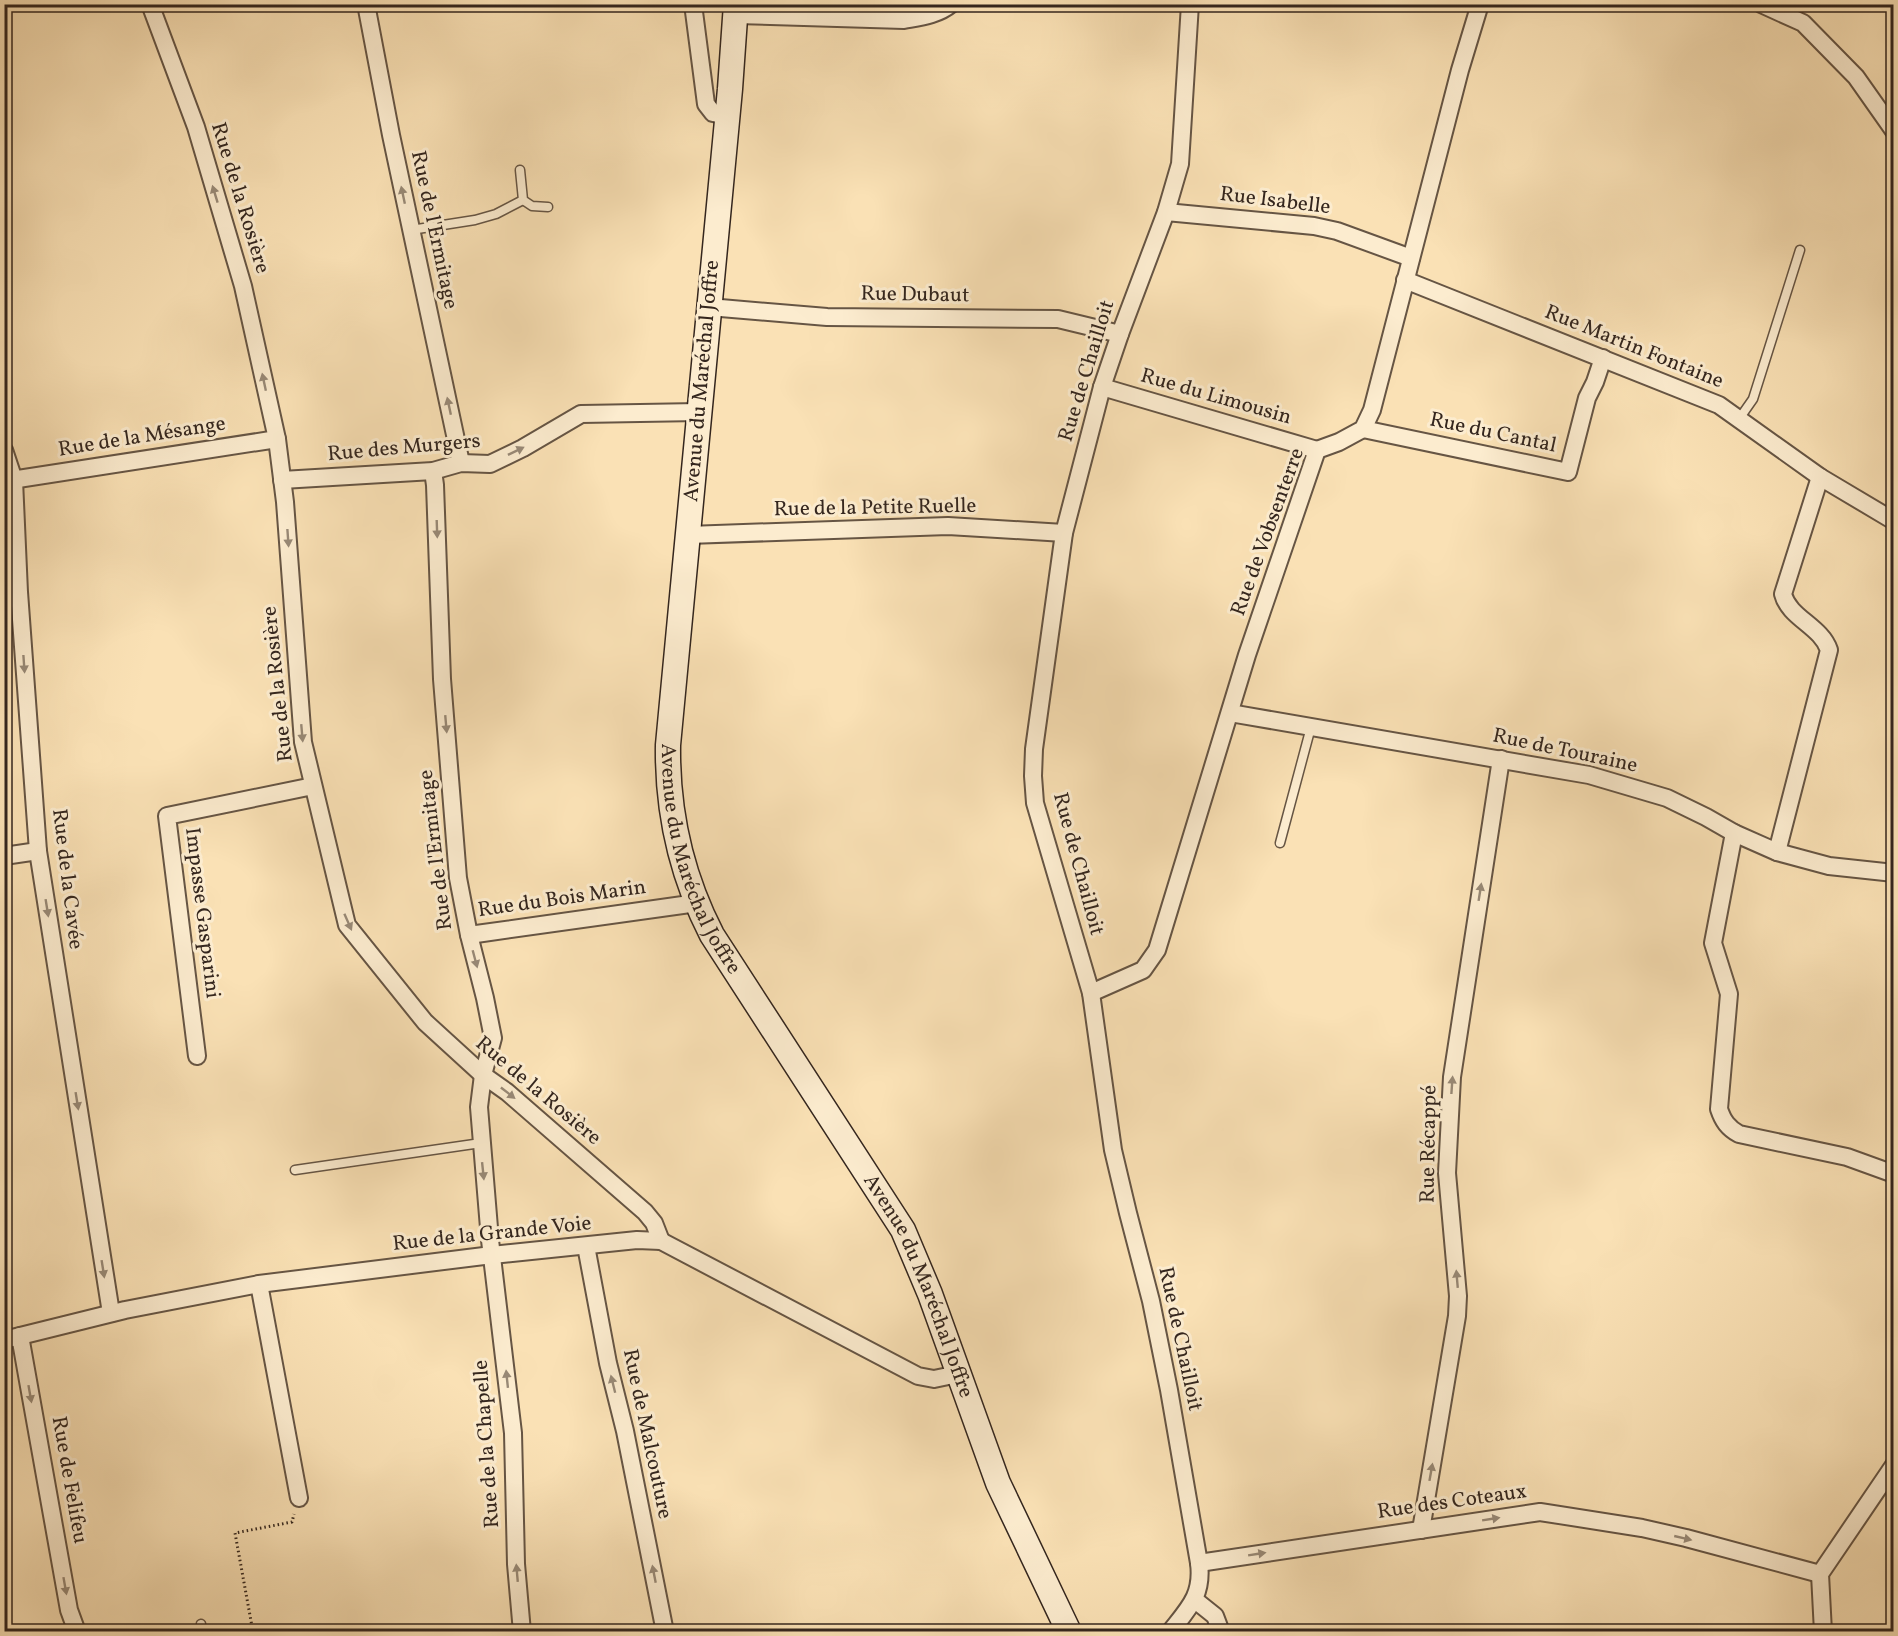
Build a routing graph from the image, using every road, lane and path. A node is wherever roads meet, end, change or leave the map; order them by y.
1 (150, 4) edge
2 (366, 4) edge
3 (693, 4) edge
4 (951, 4) edge
5 (1190, 4) edge
6 (1480, 4) edge
7 (1761, 4) edge
8 (736, 10) edge
9 (727, 116) junction
10 (1893, 131) edge
11 (520, 170) dead end
12 (523, 200) junction
13 (548, 207) dead end
14 (1166, 212) junction
15 (411, 230) junction
16 (1800, 250) dead end
17 (1411, 258) junction
18 (1405, 280) junction
19 (709, 307) junction
20 (1120, 334) junction
21 (1603, 358) junction
22 (1102, 387) junction
23 (699, 412) junction
24 (1739, 419) junction
25 (1363, 429) junction
26 (277, 439) junction
27 (4, 450) edge
28 (1317, 450) junction
29 (461, 463) junction
30 (432, 471) junction
31 (1820, 477) junction
32 (282, 480) junction
33 (9, 481) edge
34 (1893, 521) edge
35 (1064, 533) junction
36 (688, 535) junction
37 (1230, 713) junction
38 (1311, 727) junction
39 (1501, 759) junction
40 (313, 786) junction
41 (1734, 833) junction
42 (1280, 843) dead end
43 (38, 850) junction
44 (1777, 852) junction
45 (4, 856) edge
46 (1893, 873) edge
47 (697, 903) junction
48 (469, 935) junction
49 (1091, 993) junction
50 (197, 1056) dead end
51 (483, 1076) junction
52 (481, 1143) junction
53 (295, 1170) dead end
54 (1893, 1174) edge
55 (661, 1241) junction
56 (586, 1246) junction
57 (492, 1255) junction
58 (259, 1284) junction
59 (111, 1313) junction
60 (12, 1338) edge
61 (958, 1374) junction
62 (1893, 1465) edge
63 (299, 1498) joint
64 (1421, 1530) junction
65 (1199, 1563) junction
66 (1820, 1574) junction
67 (1195, 1600) junction
68 (77, 1632) edge
69 (253, 1632) edge
70 (522, 1632) edge
71 (665, 1632) edge
72 (1069, 1632) edge
73 (1170, 1632) edge
74 (1221, 1632) edge
75 (1823, 1632) edge

26 -> 1 street, Rue de la Rosière
15 -> 2 street, Rue de l'Ermitage
3 - 9 street
4 - 8 street
5 - 14 street, Rue de Chailloit
6 - 17 street
7 - 10 street
8 - 9 street, Avenue du Maréchal Joffre
9 - 19 street, Avenue du Maréchal Joffre
11 - 12 lane
12 - 13 lane
12 - 15 lane
14 - 17 street, Rue Isabelle
14 - 20 street, Rue de Chailloit
29 -> 15 street, Rue de l'Ermitage
16 - 24 lane
17 - 18 street
18 - 21 street, Rue Martin Fontaine
18 - 25 street
19 - 20 street, Rue Dubaut
19 - 23 street, Avenue du Maréchal Joffre
20 - 22 street, Rue de Chailloit
21 - 24 street, Rue Martin Fontaine
21 - 25 street, Rue du Cantal
22 - 28 street, Rue du Limousin
22 - 35 street, Rue de Chailloit
29 -> 23 street, Rue des Murgers
23 - 36 street, Avenue du Maréchal Joffre
24 - 31 street, Rue Martin Fontaine
25 - 28 street, Rue de Vobsenterre
26 - 32 street, Rue de la Rosière
26 - 33 street, Rue de la Mésange
27 - 33 street, Rue de la Cavée
28 - 37 street, Rue de Vobsenterre
29 - 30 street, Rue des Murgers
30 - 32 street, Rue des Murgers
30 -> 48 street, Rue de l'Ermitage
31 - 34 street, Rue Martin Fontaine
31 - 44 street
32 -> 40 street, Rue de la Rosière
33 -> 43 street, Rue de la Cavée
35 - 36 street, Rue de la Petite Ruelle
35 - 49 street, Rue de Chailloit
36 - 47 street, Avenue du Maréchal Joffre
37 - 38 street, Rue de Touraine
37 - 49 street, Rue de Vobsenterre
38 - 39 street, Rue de Touraine
38 - 42 lane
39 - 41 street, Rue de Touraine
64 -> 39 street, Rue Récappé
40 - 50 street, Impasse Gasparini
40 -> 51 street, Rue de la Rosière
41 - 44 street, Rue de Touraine
41 - 54 street
43 - 45 street
43 -> 59 street, Rue de la Cavée
44 - 46 street, Rue de Touraine
47 - 48 street, Rue du Bois Marin
47 - 61 street, Avenue du Maréchal Joffre
48 -> 51 street, Rue de l'Ermitage
49 - 65 street, Rue de Chailloit
51 - 52 street, Rue de l'Ermitage
51 -> 55 street, Rue de la Rosière
52 - 53 lane
52 -> 57 street, Rue de l'Ermitage
55 - 56 street, Rue de la Grande Voie
55 - 61 street, Rue de la Grande Voie
56 - 57 street, Rue de la Grande Voie
71 -> 56 street, Rue de Malcouture
57 - 58 street, Rue de la Grande Voie
70 -> 57 street, Rue de la Chapelle
58 - 59 street, Rue de la Grande Voie
58 - 63 street
59 - 60 street, Rue de la Grande Voie
60 -> 68 street, Rue de Felifeu
61 - 72 street, Avenue du Maréchal Joffre
62 - 66 street
63 - 69 path
65 -> 64 street, Rue des Coteaux
64 -> 66 street, Rue des Coteaux
65 - 67 street
66 - 75 street
67 - 73 street
67 - 74 street

